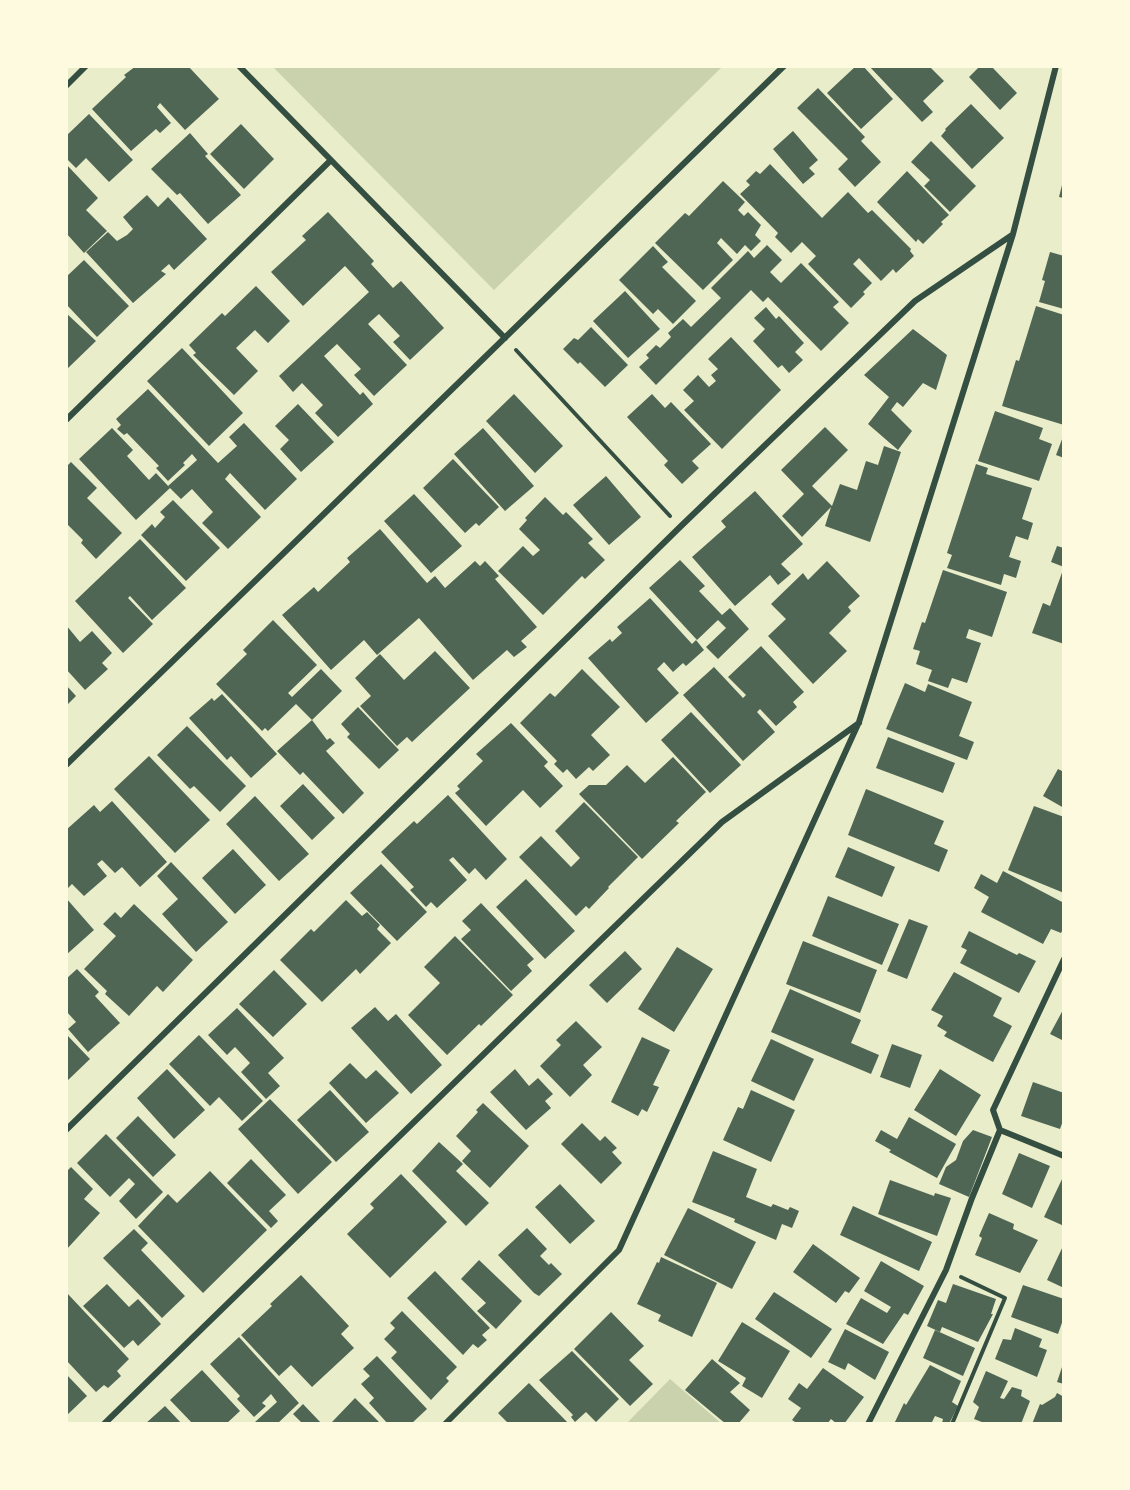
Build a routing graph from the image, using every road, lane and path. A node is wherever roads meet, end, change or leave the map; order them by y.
1 (86, 66) edge
2 (239, 66) edge
3 (784, 66) edge
4 (1056, 66) edge
5 (66, 86) edge
6 (332, 160) junction
7 (1013, 234) junction
8 (505, 338) junction
9 (66, 420) edge
10 (680, 527) junction
11 (860, 722) junction
12 (66, 765) edge
13 (1064, 959) edge
14 (66, 1130) edge
15 (1000, 1130) junction
16 (1064, 1156) edge
17 (946, 1270) junction
18 (104, 1424) edge
19 (445, 1424) edge
20 (868, 1424) edge
21 (952, 1424) edge

1 - 5 street
2 - 6 street
3 - 8 street
4 - 7 street
6 - 8 street
6 - 9 street
7 - 10 street
7 - 11 street
8 - 10 path
8 - 12 street
10 - 14 street
11 - 18 street
11 - 19 street
13 - 15 street
15 - 16 street
15 - 17 street
17 - 20 street
17 - 21 path

